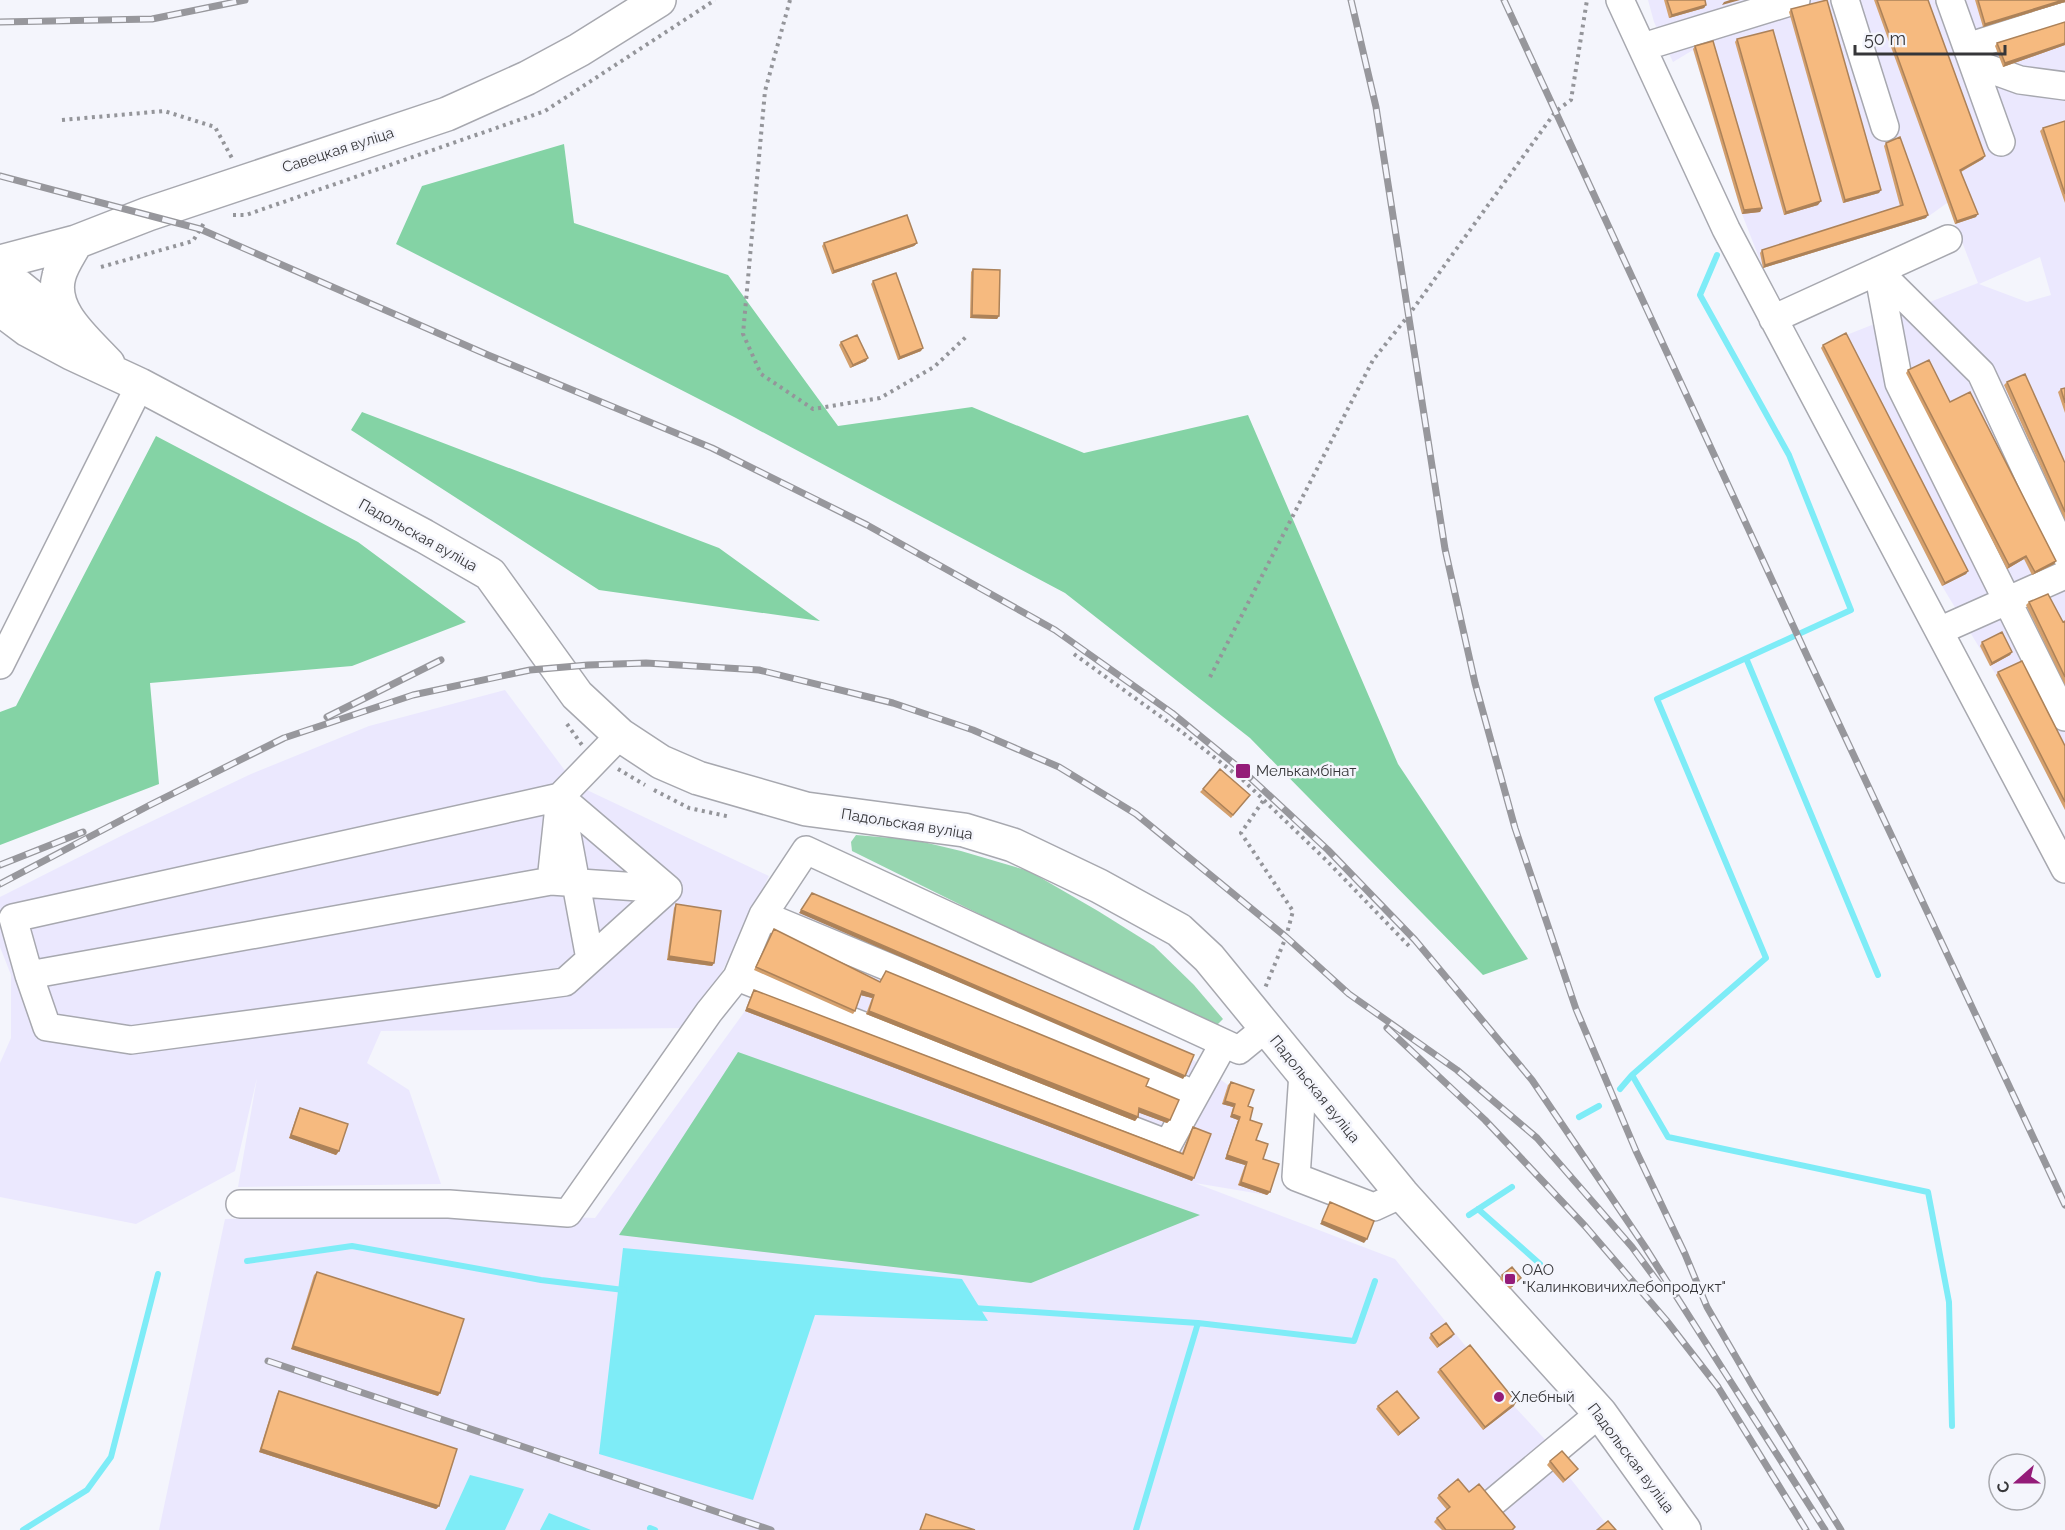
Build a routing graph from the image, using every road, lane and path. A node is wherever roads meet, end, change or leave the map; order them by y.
1 (659, 0) edge
2 (789, 0) edge
3 (1587, 0) edge
4 (1620, 0) edge
5 (1796, 0) edge
6 (1845, 0) edge
7 (1950, 0) edge
8 (2065, 16) edge
9 (1643, 47) junction
10 (1970, 55) junction
11 (2065, 86) edge
12 (62, 120) dead end
13 (1885, 127) dead end
14 (2001, 142) dead end
15 (244, 182) junction
16 (1948, 239) dead end
17 (76, 242) junction
18 (2, 271) edge
19 (1878, 271) junction
20 (0, 309) edge
21 (1773, 319) junction
22 (28, 330) junction
23 (967, 336) dead end
24 (88, 343) junction
25 (128, 380) junction
26 (2065, 554) edge
27 (2065, 575) edge
28 (2007, 600) junction
29 (1939, 631) junction
30 (1074, 654) dead end
31 (0, 665) edge
32 (1210, 677) dead end
33 (2065, 717) edge
34 (563, 718) dead end
35 (609, 746) junction
36 (560, 797) junction
37 (1263, 801) junction
38 (806, 809) junction
39 (742, 819) dead end
40 (807, 850) junction
41 (2065, 869) edge
42 (564, 882) junction
43 (668, 889) junction
44 (763, 915) junction
45 (1409, 946) dead end
46 (590, 959) junction
47 (29, 975) junction
48 (737, 976) junction
49 (1260, 1021) junction
50 (1224, 1043) junction
51 (1303, 1073) junction
52 (1194, 1094) junction
53 (1401, 1194) junction
54 (240, 1204) dead end
55 (1600, 1413) junction
56 (1491, 1504) edge
57 (1684, 1530) edge

1 - 15 main road, Савецкая вуліца
2 - 23 path
3 - 32 path
4 - 9 lane
5 - 9 lane
6 - 13 lane
7 - 10 lane
8 - 10 lane
9 - 21 lane
10 - 11 lane
10 - 14 lane
12 - 15 path
15 - 17 main road, Савецкая вуліца
16 - 19 lane
17 - 18 main road, Савецкая вуліца
17 - 24 main road, Падольская вуліца
18 - 22 main road
18 - 24 main road
19 - 21 lane
19 - 26 lane
19 - 28 lane
20 - 22 main road, Падольская вуліца
21 - 29 lane
22 - 25 main road, Падольская вуліца
24 - 25 main road, Падольская вуліца
25 - 31 lane
25 - 35 main road, Падольская вуліца
27 - 28 lane
28 - 29 lane
28 - 33 lane
29 - 41 lane
30 - 37 path
34 - 35 path
35 - 36 lane
35 - 38 main road, Падольская вуліца
35 - 39 path
36 - 42 lane
36 - 43 lane
36 - 47 lane
37 - 45 path
37 - 49 path
38 - 40 lane
38 - 49 main road, Падольская вуліца
40 - 44 lane
40 - 50 lane
42 - 43 lane
42 - 46 lane
42 - 47 lane
43 - 46 lane
44 - 48 lane
44 - 52 lane
46 - 47 lane
48 - 52 lane
48 - 54 lane
49 - 50 lane
49 - 51 main road, Падольская вуліца
50 - 52 lane
51 - 53 main road, Падольская вуліца
51 - 53 lane
53 - 55 main road, Падольская вуліца
55 - 56 lane
55 - 57 main road, Падольская вуліца

